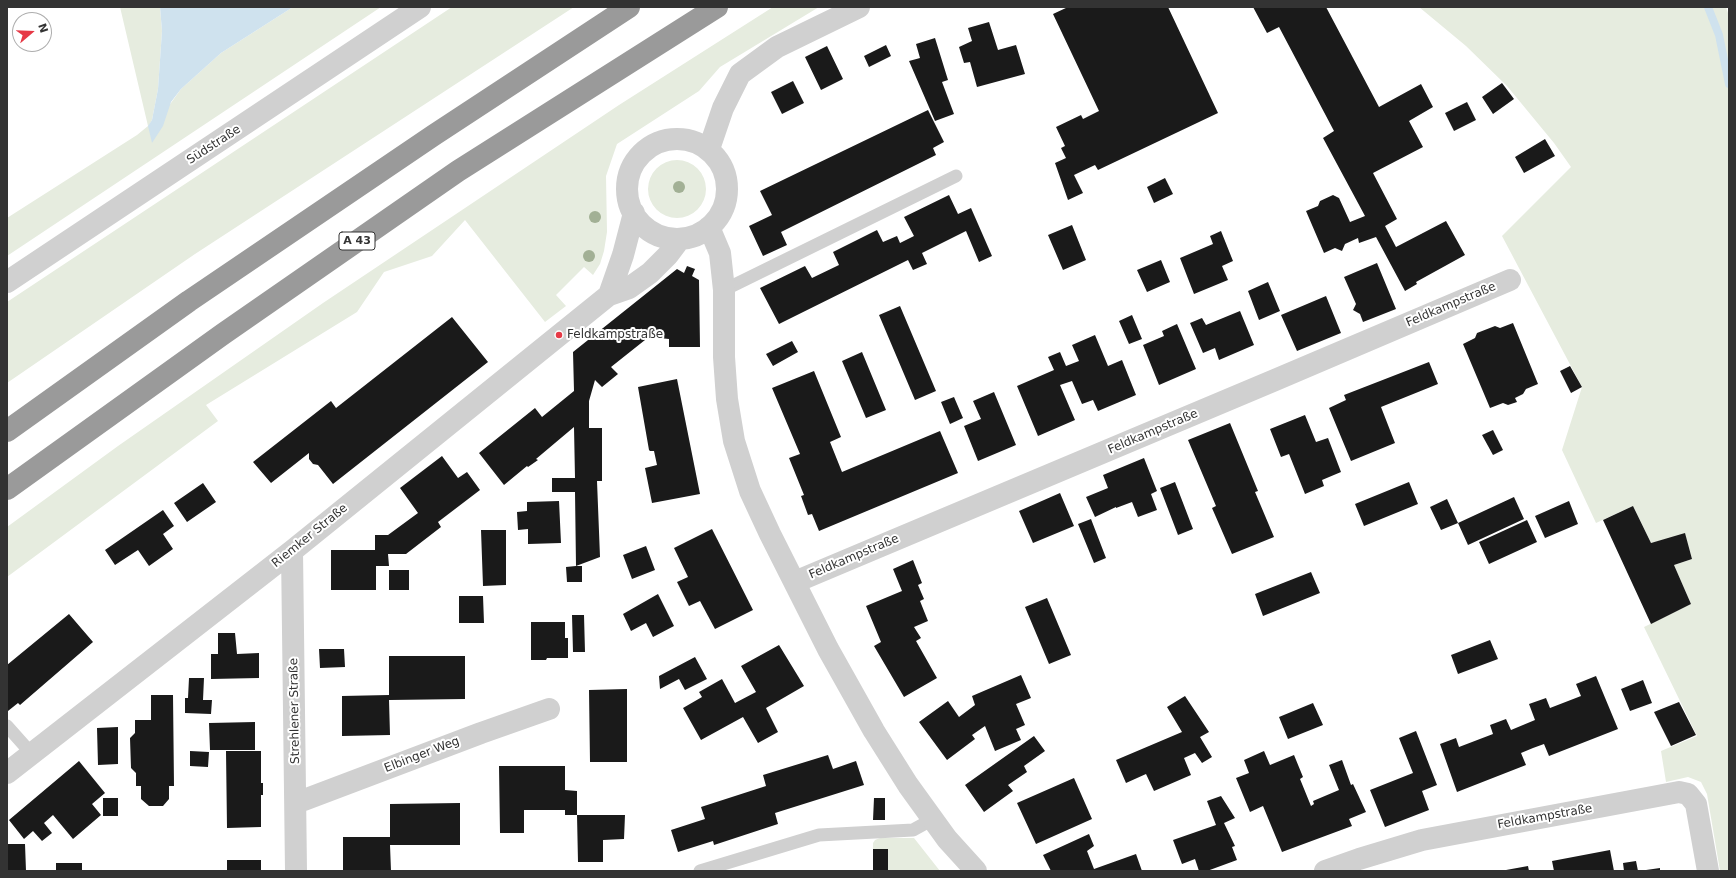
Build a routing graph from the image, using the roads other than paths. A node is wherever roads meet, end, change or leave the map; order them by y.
1 (420, 7) edge
2 (629, 7) edge
3 (717, 7) edge
4 (859, 7) edge
5 (709, 149) junction
6 (956, 176) dead end
7 (634, 214) junction
8 (709, 227) junction
9 (680, 239) junction
10 (1510, 280) dead end
11 (7, 282) edge
12 (724, 290) junction
13 (609, 295) junction
14 (7, 431) edge
15 (7, 489) edge
16 (292, 551) junction
17 (795, 582) junction
18 (549, 709) dead end
19 (7, 726) edge
20 (31, 754) junction
21 (7, 773) edge
22 (296, 803) junction
23 (933, 819) junction
24 (296, 871) edge
25 (700, 871) edge
26 (976, 871) edge
27 (1325, 871) edge
28 (1708, 871) edge

1 - 11 street, Südstraße
2 - 14 highway
3 - 15 highway, A 43
4 - 5 street
5 - 7 street
5 - 8 street
6 - 12 lane
7 - 9 street
7 - 13 street
8 - 9 street
8 - 12 street, Feldkampstraße
9 - 13 street, Riemker Straße
10 - 17 street, Feldkampstraße
12 - 17 street, Feldkampstraße
13 - 16 street, Riemker Straße
16 - 20 street, Riemker Straße
16 - 22 street, Strehlener Straße
17 - 23 street, Feldkampstraße
18 - 22 street, Elbinger Weg
19 - 20 lane
20 - 21 street, Riemker Straße
22 - 24 street, Strehlener Straße
23 - 25 lane
23 - 26 street, Feldkampstraße
27 - 28 street, Feldkampstraße

